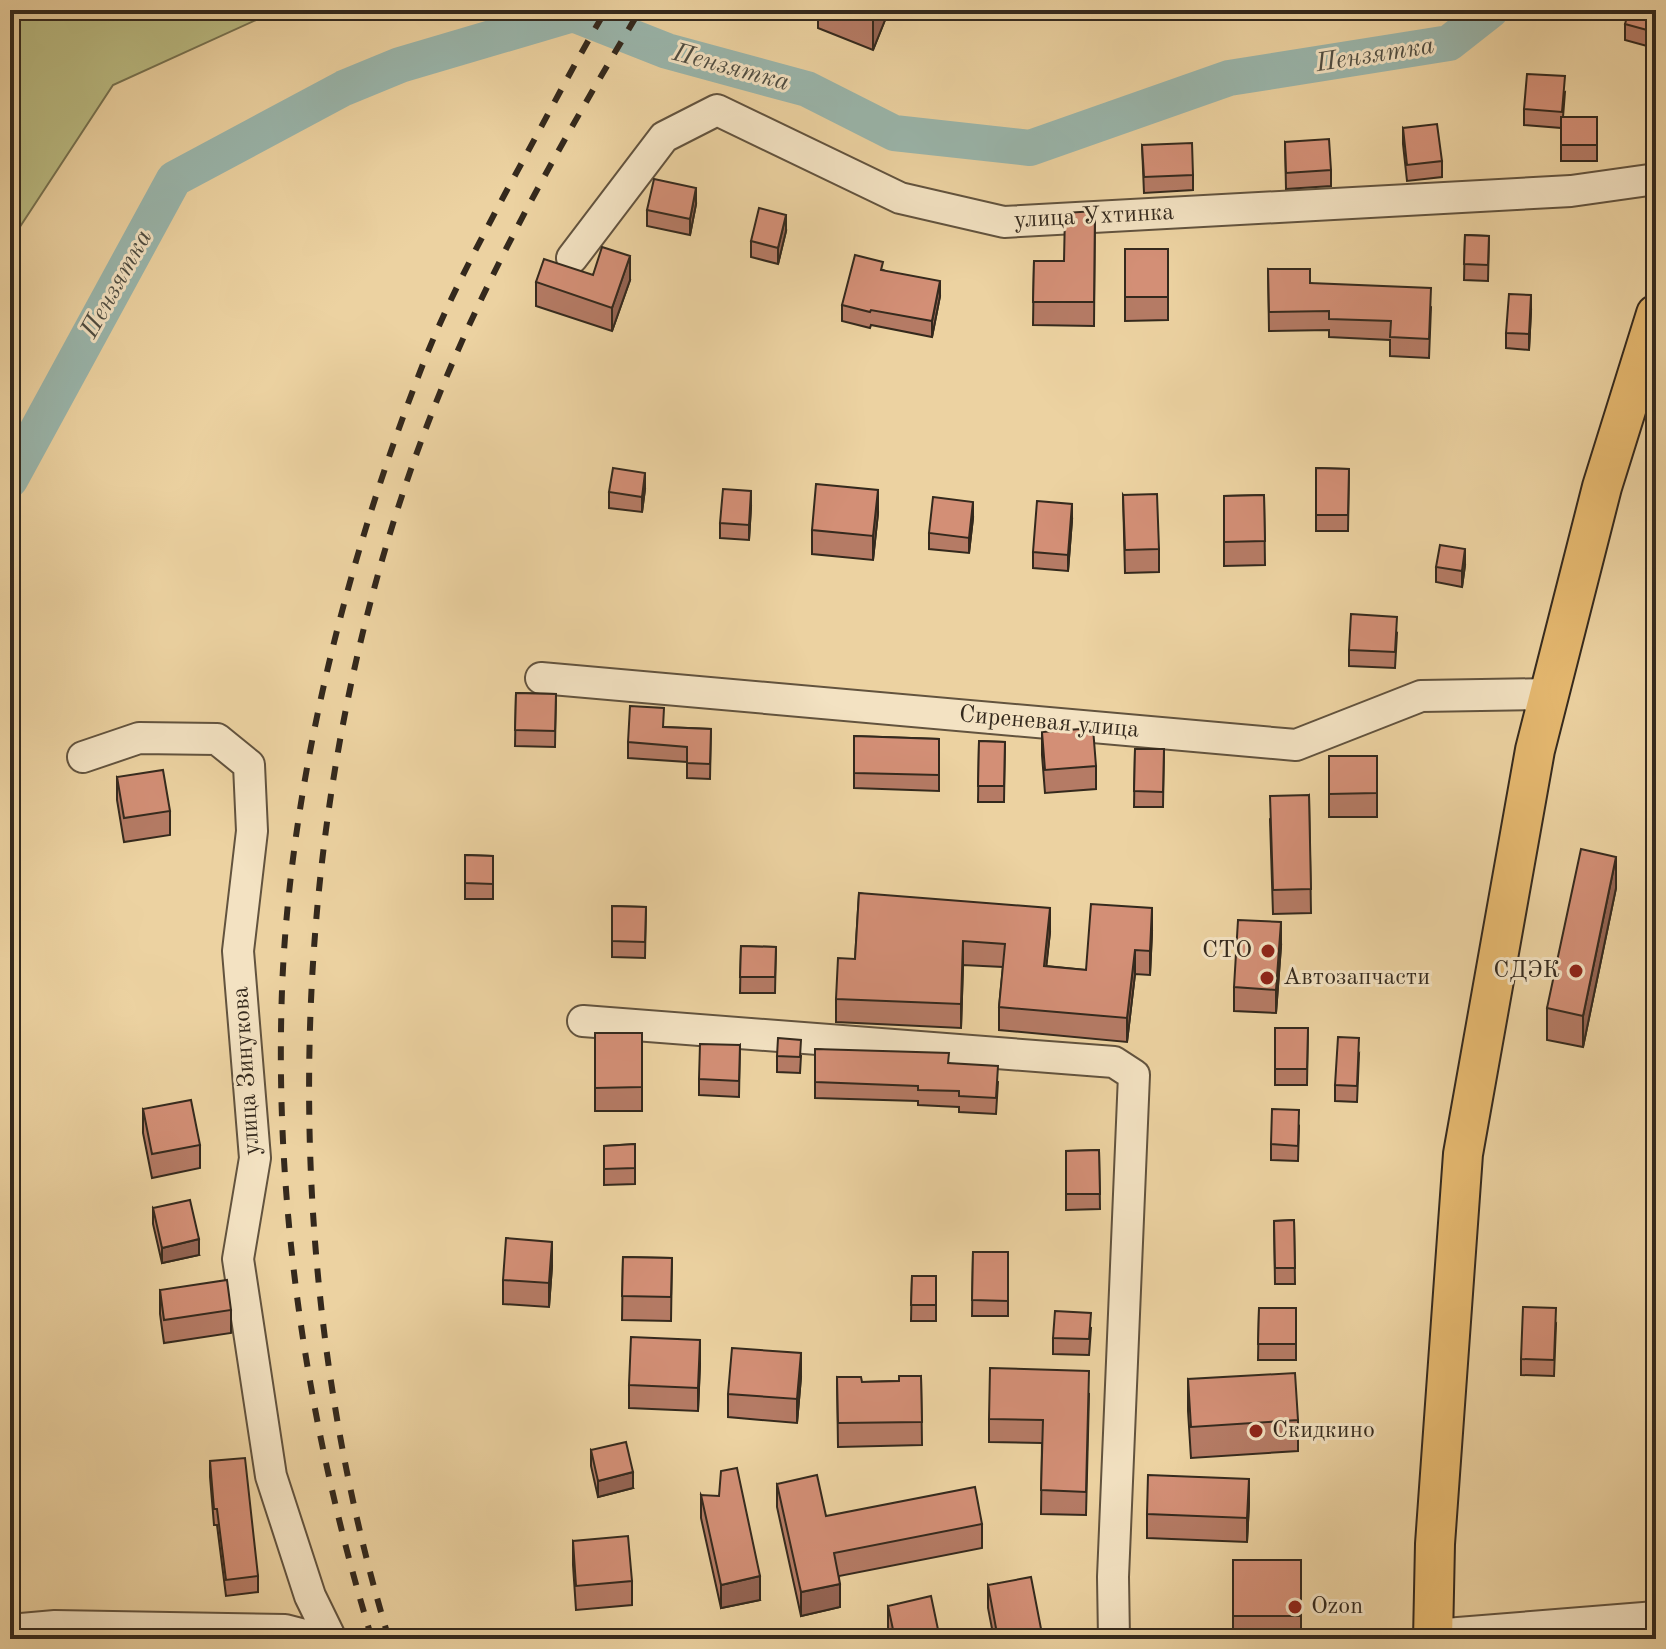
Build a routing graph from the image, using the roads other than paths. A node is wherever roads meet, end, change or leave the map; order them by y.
1 (1656, 179) edge
2 (572, 258) dead end
3 (1656, 314) edge
4 (541, 678) dead end
5 (1549, 694) junction
6 (83, 757) dead end
7 (583, 1021) dead end
8 (1656, 1617) edge
9 (10, 1630) edge
10 (1433, 1637) edge
11 (320, 1639) edge
12 (331, 1639) edge
13 (1114, 1639) edge

1 - 2 street, улица Ухтинка
3 - 5 main road
4 - 5 street, Сиреневая улица
5 - 10 main road
6 - 12 street, улица Зинукова
7 - 13 street
8 - 10 street
9 - 11 street

